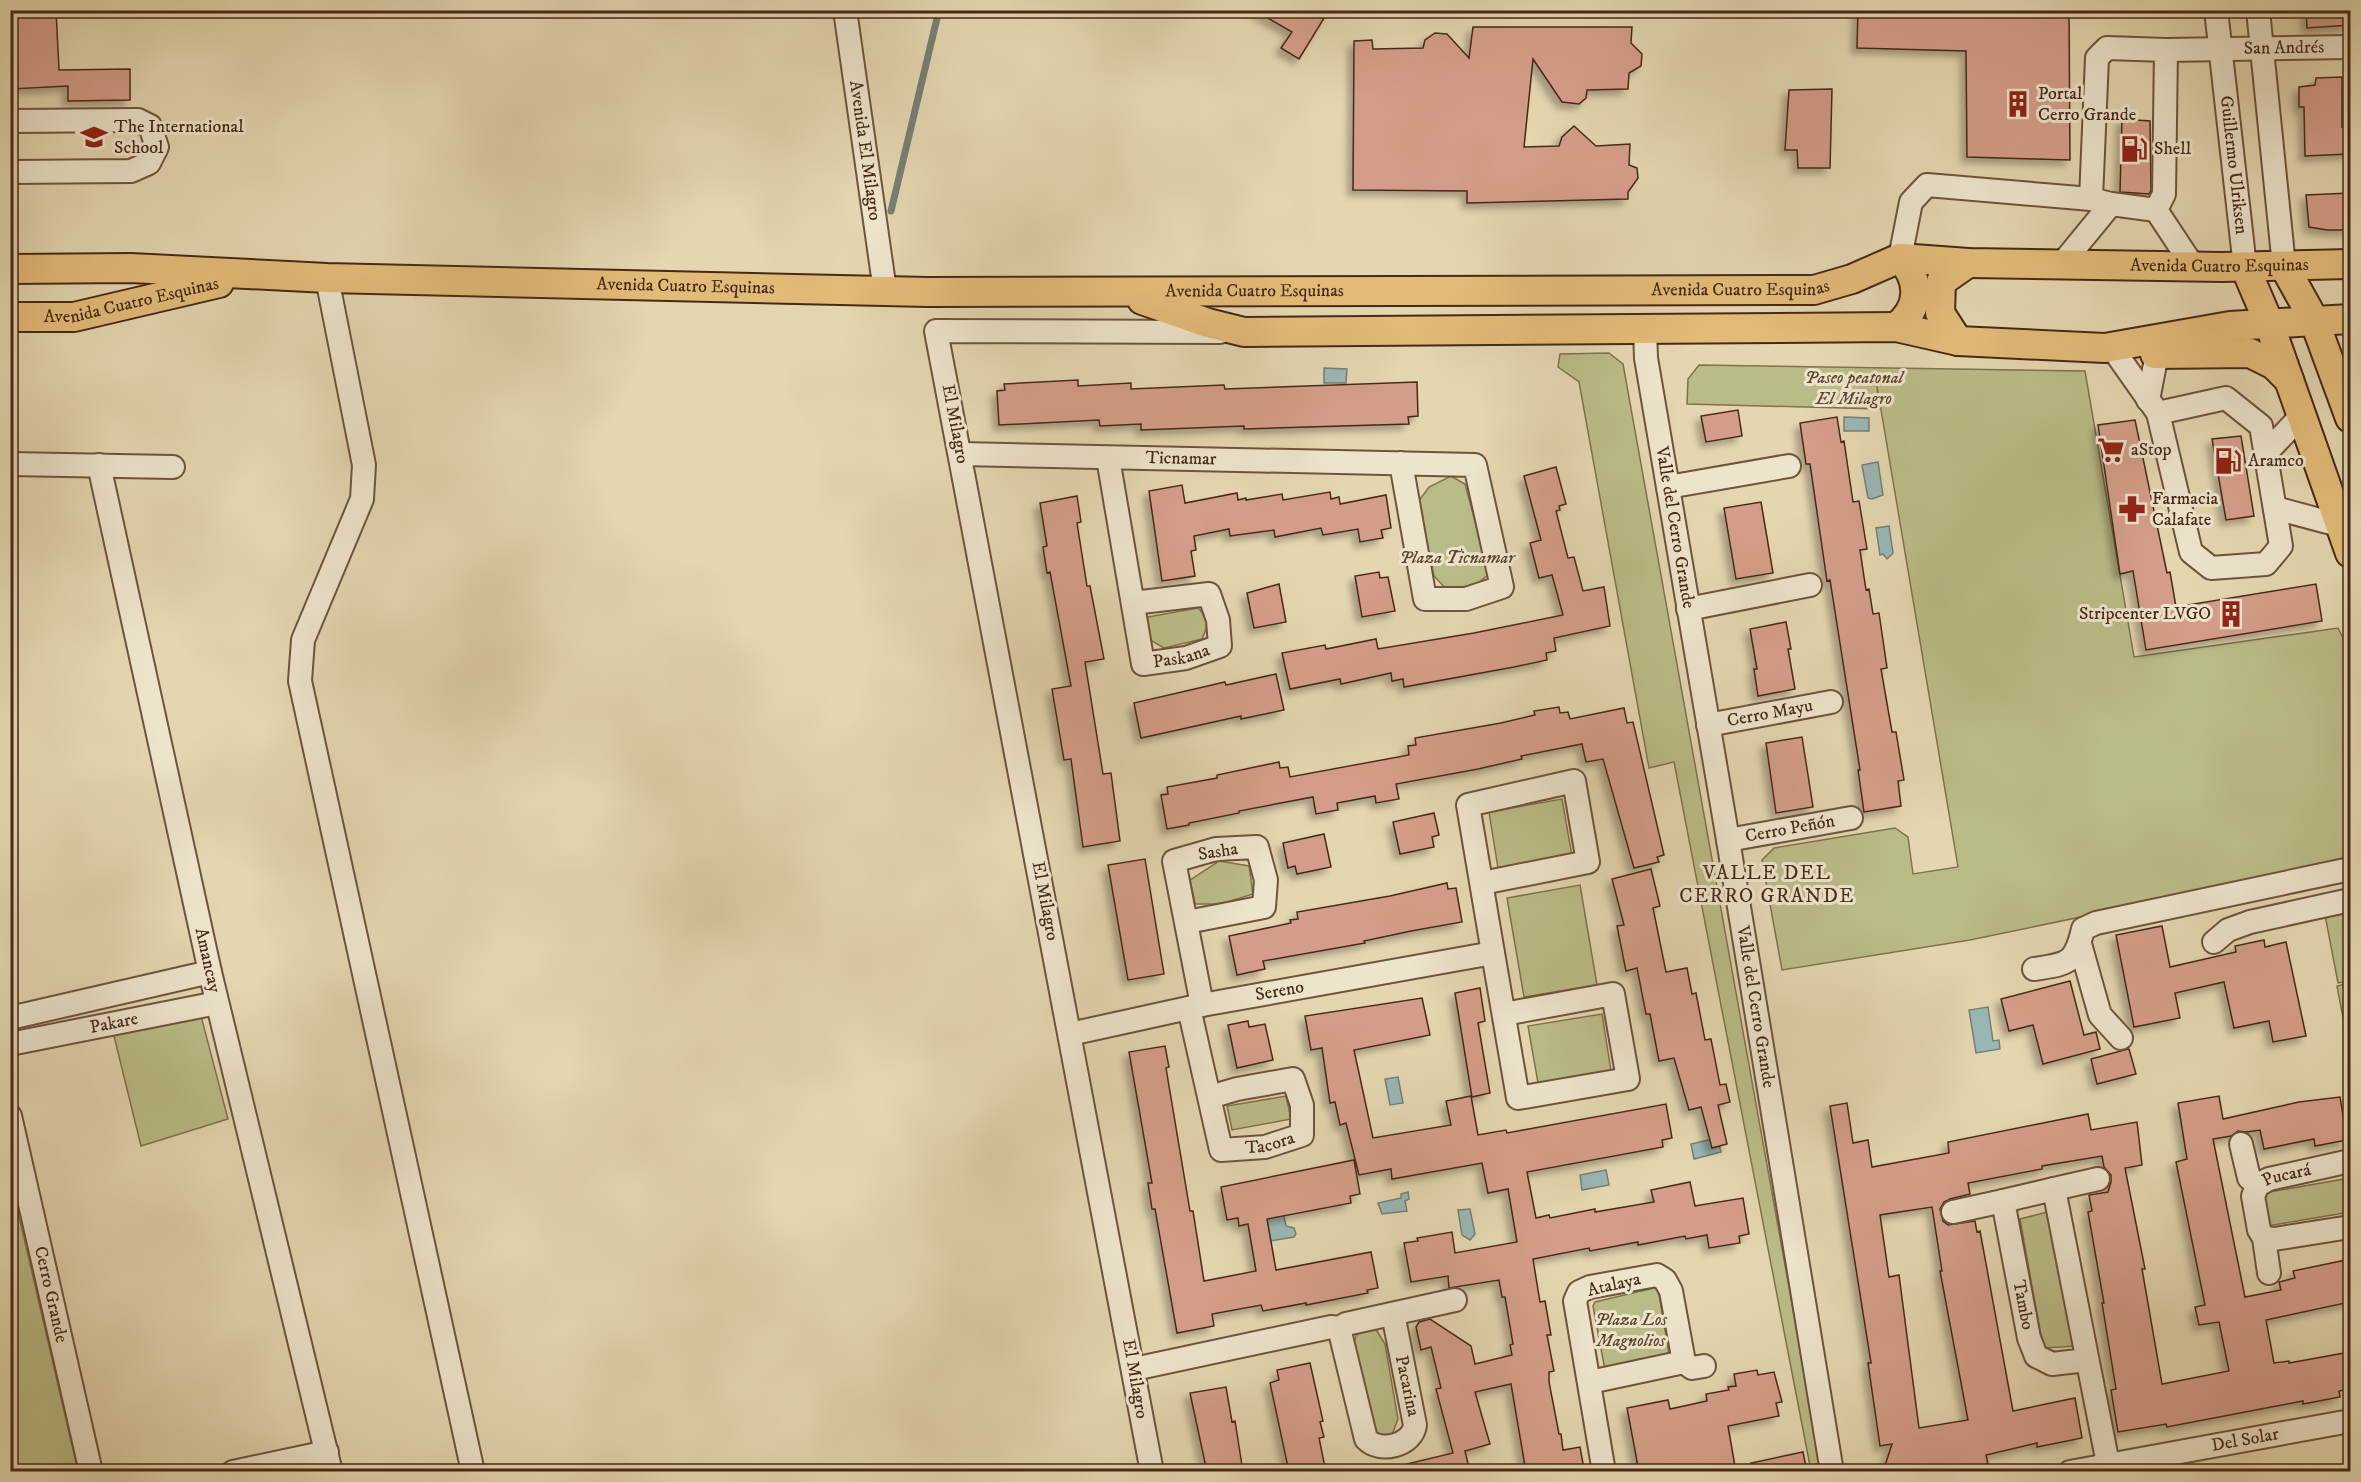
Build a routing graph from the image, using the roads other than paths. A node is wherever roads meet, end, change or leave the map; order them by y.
1 (845, 10) edge
2 (2216, 10) edge
3 (2258, 10) edge
4 (2350, 47) edge
5 (2220, 48) junction
6 (2263, 48) junction
7 (2166, 50) junction
8 (10, 121) edge
9 (10, 172) edge
10 (2101, 201) junction
11 (2156, 210) junction
12 (1900, 258) junction
13 (1968, 263) junction
14 (2350, 264) edge
15 (2061, 265) junction
16 (2193, 266) junction
17 (2284, 266) junction
18 (2245, 267) junction
19 (10, 269) edge
20 (250, 275) junction
21 (327, 278) junction
22 (885, 291) junction
23 (1123, 293) junction
24 (10, 317) edge
25 (2350, 319) edge
26 (2314, 320) junction
27 (2269, 323) junction
28 (1896, 327) junction
29 (1645, 329) junction
30 (936, 331) joint
31 (1244, 332) junction
32 (1958, 341) junction
33 (2110, 350) junction
34 (2157, 354) junction
35 (2289, 380) junction
36 (2153, 406) junction
37 (2302, 415) junction
38 (2350, 417) edge
39 (2265, 453) junction
40 (961, 454) junction
41 (1108, 458) junction
42 (1401, 463) junction
43 (10, 465) edge
44 (99, 465) junction
45 (1789, 466) dead end
46 (173, 467) dead end
47 (1668, 487) junction
48 (2275, 508) junction
49 (2342, 526) junction
50 (2350, 553) edge
51 (1810, 585) dead end
52 (1133, 603) dead end
53 (1688, 609) junction
54 (1831, 702) dead end
55 (1708, 725) junction
56 (1851, 818) dead end
57 (1728, 840) junction
58 (2350, 869) edge
59 (1482, 883) junction
60 (2350, 900) edge
61 (1187, 922) junction
62 (2214, 942) dead end
63 (2080, 944) junction
64 (1493, 953) junction
65 (2034, 969) dead end
66 (210, 972) junction
67 (217, 1003) junction
68 (1195, 1006) junction
69 (1504, 1014) junction
70 (10, 1018) edge
71 (1070, 1034) junction
72 (2121, 1038) dead end
73 (10, 1044) edge
74 (1210, 1097) dead end
75 (10, 1116) edge
76 (2241, 1144) dead end
77 (2350, 1161) edge
78 (2098, 1179) dead end
79 (2258, 1185) junction
80 (2054, 1190) junction
81 (2003, 1201) junction
82 (1953, 1212) dead end
83 (2350, 1227) edge
84 (2264, 1238) junction
85 (2269, 1273) dead end
86 (1455, 1300) dead end
87 (1393, 1314) junction
88 (1339, 1328) junction
89 (2087, 1360) junction
90 (1134, 1369) junction
91 (1590, 1382) junction
92 (2350, 1420) edge
93 (329, 1462) edge
94 (2108, 1464) junction
95 (91, 1472) edge
96 (233, 1472) edge
97 (473, 1472) edge
98 (1152, 1472) edge
99 (1605, 1472) edge
100 (1832, 1472) edge
101 (2070, 1472) edge

1 - 22 street, Avenida El Milagro
2 - 5 street, Guillermo Ulriksen
3 - 6 street
4 - 6 street, San Andrés
5 - 6 street, San Andrés
5 - 7 street, San Andrés
5 - 18 street, Guillermo Ulriksen
6 - 17 street
7 - 10 street, San Andrés
7 - 11 street
8 - 9 street
10 - 11 street
10 - 12 street
10 - 15 street
11 - 16 street
12 - 13 main road, Avenida Cuatro Esquinas
12 - 23 main road, Avenida Cuatro Esquinas
12 - 28 main road
13 - 15 main road, Avenida Cuatro Esquinas
13 - 32 main road
14 - 17 main road, Avenida Cuatro Esquinas
15 - 16 main road, Avenida Cuatro Esquinas
16 - 18 main road, Avenida Cuatro Esquinas
17 - 18 main road, Avenida Cuatro Esquinas
17 - 26 main road
18 - 27 main road, Guillermo Ulriksen
19 - 20 main road, Avenida Cuatro Esquinas
20 - 21 main road, Avenida Cuatro Esquinas
20 - 24 main road, Avenida Cuatro Esquinas
21 - 22 main road, Avenida Cuatro Esquinas
21 - 97 street
22 - 23 main road, Avenida Cuatro Esquinas
23 - 31 main road, Avenida Cuatro Esquinas
25 - 26 main road, Avenida Cuatro Esquinas
26 - 27 main road, Avenida Cuatro Esquinas
26 - 38 main road
27 - 33 main road, Avenida Cuatro Esquinas
27 - 35 main road, Guillermo Ulriksen
28 - 29 main road, Avenida Cuatro Esquinas
28 - 32 main road, Avenida Cuatro Esquinas
29 - 31 main road, Avenida Cuatro Esquinas
29 - 47 street, Valle del Cerro Grande
30 - 31 street, Avenida Cuatro Esquinas
30 - 40 street, El Milagro
32 - 33 main road, Avenida Cuatro Esquinas
33 - 34 main road
33 - 36 street
34 - 35 main road
34 - 36 street
35 - 37 main road, Guillermo Ulriksen
36 - 39 street
36 - 48 street
37 - 39 street
37 - 49 main road, Guillermo Ulriksen
39 - 48 street
40 - 41 street, Ticnamar
40 - 71 street, El Milagro
41 - 42 street, Ticnamar
41 - 52 street
42 - 42 street, Ticnamar
43 - 44 street
44 - 46 street
44 - 66 street, Amancay
45 - 47 street
47 - 53 street, Valle del Cerro Grande
48 - 49 street
49 - 50 main road, Guillermo Ulriksen
51 - 53 street
53 - 55 street, Valle del Cerro Grande
54 - 55 street, Cerro Mayu
55 - 57 street, Valle del Cerro Grande
56 - 57 street, Cerro Peñón
57 - 100 street, Valle del Cerro Grande
58 - 63 street
59 - 59 street
59 - 64 street
60 - 62 street
61 - 61 street, Sasha
61 - 68 street, Sasha
63 - 65 street
63 - 72 street
64 - 68 street, Sereno
64 - 69 street
66 - 67 street, Amancay
66 - 70 street, Pakare
67 - 73 street, Pakare
67 - 93 street, Amancay
68 - 71 street, Sereno
68 - 74 street
69 - 69 street
71 - 90 street, El Milagro
75 - 95 street, Cerro Grande
76 - 79 street
77 - 79 street, Pucará
78 - 80 street
79 - 84 street, Pucará
80 - 81 street
80 - 89 street
81 - 82 street
81 - 89 street, Tambo
83 - 84 street
84 - 85 street, Pucará
86 - 87 street
87 - 88 street
87 - 88 street, Pacarina
88 - 90 street
89 - 94 street
90 - 98 street, El Milagro
91 - 91 street, Atalaya
91 - 99 street, Atalaya
92 - 94 street, Del Solar
93 - 96 street, Amancay
94 - 101 street, Del Solar

